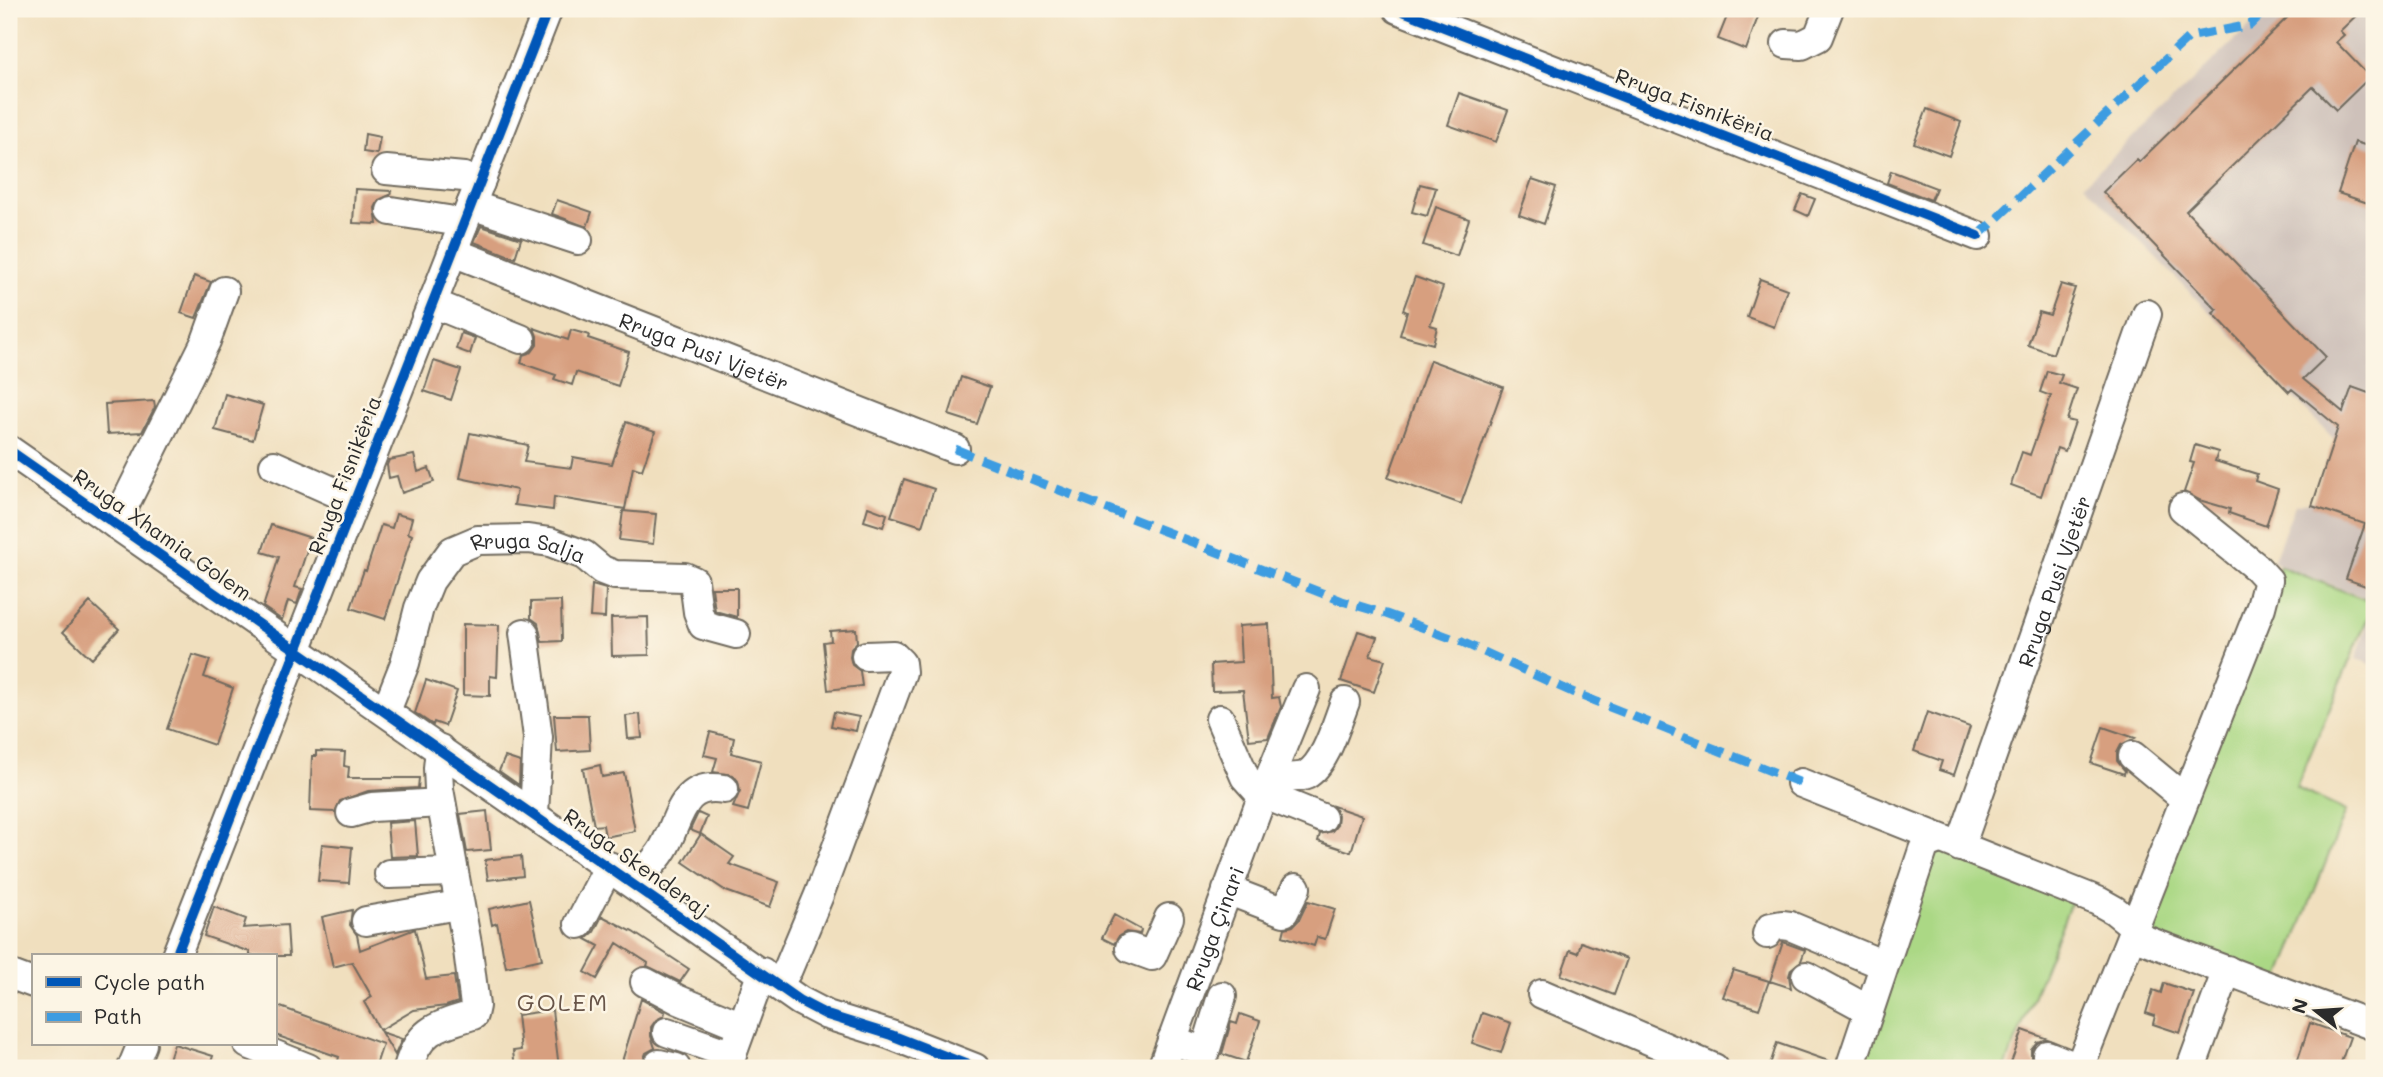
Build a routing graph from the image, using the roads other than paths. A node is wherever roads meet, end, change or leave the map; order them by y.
1 (548, 9) edge
2 (1398, 9) edge
3 (1829, 9) edge
4 (1786, 44) dead end
5 (386, 170) dead end
6 (471, 204) junction
7 (391, 211) dead end
8 (1978, 236) dead end
9 (578, 240) dead end
10 (453, 252) junction
11 (224, 291) dead end
12 (432, 303) junction
13 (2147, 314) dead end
14 (521, 340) dead end
15 (955, 449) dead end
16 (9, 450) edge
17 (274, 465) dead end
18 (355, 501) junction
19 (2183, 508) dead end
20 (115, 524) junction
21 (524, 633) dead end
22 (736, 634) dead end
23 (296, 649) junction
24 (866, 656) dead end
25 (1306, 689) dead end
26 (1345, 702) dead end
27 (386, 711) junction
28 (1220, 719) dead end
29 (440, 749) junction
30 (2133, 756) dead end
31 (1801, 783) dead end
32 (724, 789) dead end
33 (1263, 793) junction
34 (2185, 799) junction
35 (442, 803) junction
36 (351, 813) dead end
37 (534, 814) junction
38 (1322, 818) dead end
39 (1950, 843) junction
40 (608, 866) junction
41 (453, 872) junction
42 (390, 874) dead end
43 (634, 883) junction
44 (1296, 888) dead end
45 (1227, 890) junction
46 (458, 905) junction
47 (366, 921) dead end
48 (579, 923) dead end
49 (2134, 931) junction
50 (1767, 934) dead end
51 (1130, 948) dead end
52 (1205, 951) junction
53 (177, 954) edge
54 (1884, 965) junction
55 (2227, 971) junction
56 (9, 974) edge
57 (1807, 974) dead end
58 (770, 978) junction
59 (645, 982) dead end
60 (32, 983) edge
61 (1542, 994) dead end
62 (1222, 996) dead end
63 (1869, 1010) junction
64 (742, 1026) junction
65 (2374, 1026) edge
66 (667, 1032) dead end
67 (1172, 1040) junction
68 (141, 1046) edge
69 (253, 1046) edge
70 (2047, 1055) dead end
71 (730, 1061) edge
72 (132, 1068) edge
73 (307, 1068) edge
74 (408, 1068) edge
75 (975, 1068) edge
76 (1162, 1068) edge
77 (1714, 1068) edge
78 (1850, 1068) edge
79 (2079, 1068) edge
80 (2191, 1068) edge

1 - 6 street, Rruga Fisnikëria
2 - 8 street, Rruga Fisnikëria
3 - 4 street
5 - 6 street
6 - 7 street
6 - 9 street
6 - 10 street, Rruga Fisnikëria
10 - 12 street, Rruga Fisnikëria
10 - 15 street, Rruga Pusi Vjetër
11 - 20 street
12 - 14 street
12 - 18 street, Rruga Fisnikëria
13 - 39 street, Rruga Pusi Vjetër
16 - 20 street, Rruga Xhamia Golem
17 - 18 street
18 - 23 street, Rruga Fisnikëria
19 - 34 street
20 - 23 street, Rruga Xhamia Golem
21 - 37 street, Rruga Skenderaj
22 - 27 street, Rruga Salja
23 - 27 street, Rruga Skenderaj
23 - 53 street, Rruga Fisnikëria
24 - 58 street
25 - 33 street, Rruga Çinari
26 - 33 street
27 - 29 street, Rruga Skenderaj
28 - 33 street
29 - 35 street
29 - 37 street, Rruga Skenderaj
30 - 34 street
31 - 39 street
32 - 43 street
33 - 38 street
33 - 45 street, Rruga Çinari
34 - 49 street
35 - 36 street
35 - 41 street
37 - 40 street, Rruga Skenderaj
39 - 49 street
39 - 54 street, Rruga Pusi Vjetër
40 - 43 street, Rruga Skenderaj
40 - 48 street
41 - 42 street
41 - 46 street
43 - 58 street, Rruga Skenderaj
44 - 45 street
45 - 52 street, Rruga Çinari
46 - 47 street
46 - 74 street
49 - 55 street
49 - 79 street
50 - 54 street
51 - 52 street
52 - 67 street, Rruga Çinari
54 - 63 street, Rruga Pusi Vjetër
55 - 65 street
55 - 80 street
56 - 60 street
57 - 63 street
58 - 64 street
58 - 75 street, Rruga Skenderaj
59 - 64 street
61 - 77 street
62 - 67 street
63 - 78 street, Rruga Pusi Vjetër
64 - 71 street
66 - 71 street
67 - 76 street, Rruga Çinari
68 - 72 street
69 - 73 street
70 - 79 street

